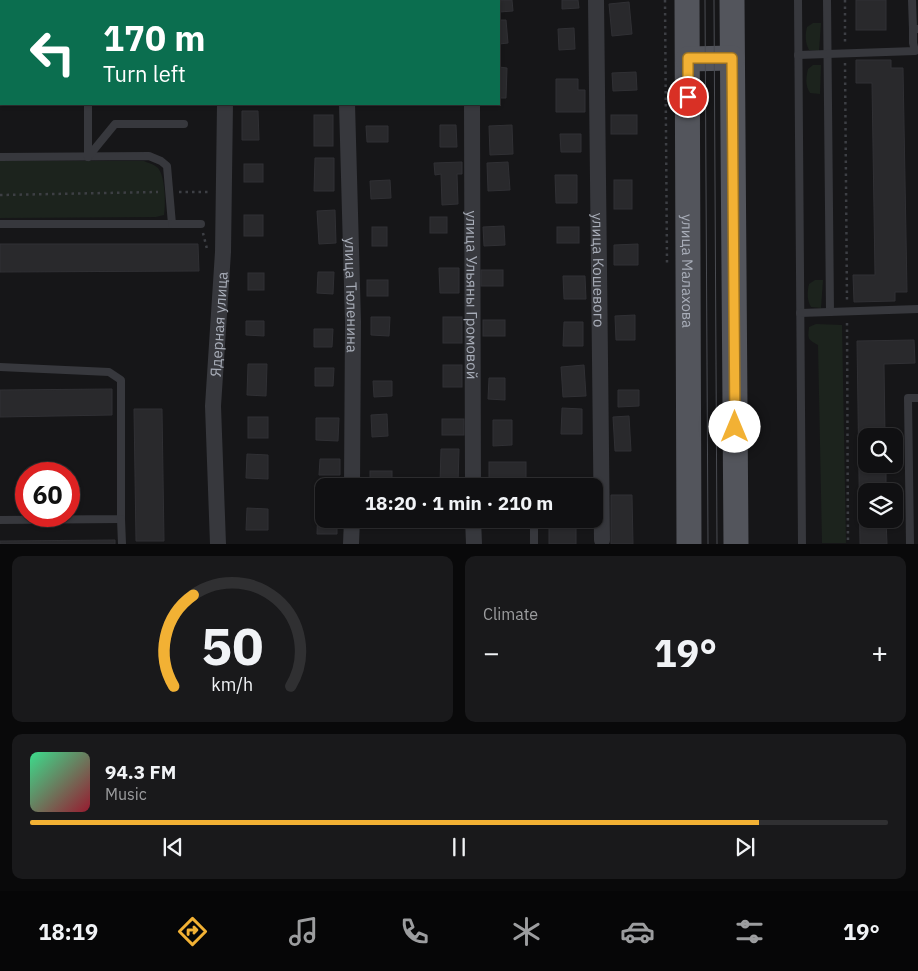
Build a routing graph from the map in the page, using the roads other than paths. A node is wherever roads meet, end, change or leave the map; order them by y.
1 (596, 0) edge
2 (687, 0) edge
3 (732, 0) edge
4 (798, 0) edge
5 (827, 0) edge
6 (912, 0) edge
7 (915, 29) edge
8 (828, 54) junction
9 (798, 55) junction
10 (916, 55) edge
11 (688, 58) junction
12 (732, 58) junction
13 (88, 105) edge
14 (225, 105) edge
15 (347, 105) edge
16 (472, 105) edge
17 (184, 124) dead end
18 (0, 157) edge
19 (88, 157) junction
20 (0, 224) edge
21 (172, 224) junction
22 (201, 224) dead end
23 (918, 309) edge
24 (830, 312) junction
25 (800, 313) junction
26 (0, 367) edge
27 (918, 398) edge
28 (352, 478) edge
29 (473, 478) edge
30 (121, 519) junction
31 (0, 520) edge
32 (352, 528) edge
33 (473, 528) edge
34 (534, 528) edge
35 (602, 540) dead end
36 (122, 544) edge
37 (218, 544) edge
38 (351, 544) edge
39 (474, 544) edge
40 (534, 544) edge
41 (689, 544) edge
42 (736, 544) edge
43 (802, 544) edge
44 (910, 544) edge

1 - 35 street, улица Кошевого
2 - 11 main road, улица Малахова
3 - 12 main road
4 - 9 lane
5 - 8 lane
6 - 7 lane
7 - 10 lane
8 - 9 lane
8 - 10 lane
8 - 24 lane
9 - 25 lane
11 - 12 main road
11 - 41 main road, улица Малахова
12 - 42 main road
13 - 19 lane
14 - 37 street, Ядерная улица
15 - 28 street, улица Тюленина
16 - 29 street, улица Ульяны Громовой
17 - 19 lane
18 - 19 lane
19 - 21 lane
20 - 21 lane
21 - 22 lane
23 - 24 lane
24 - 25 lane
25 - 43 lane
26 - 30 lane
27 - 44 lane
30 - 31 lane
30 - 36 lane
32 - 38 street
33 - 39 street
34 - 40 lane

